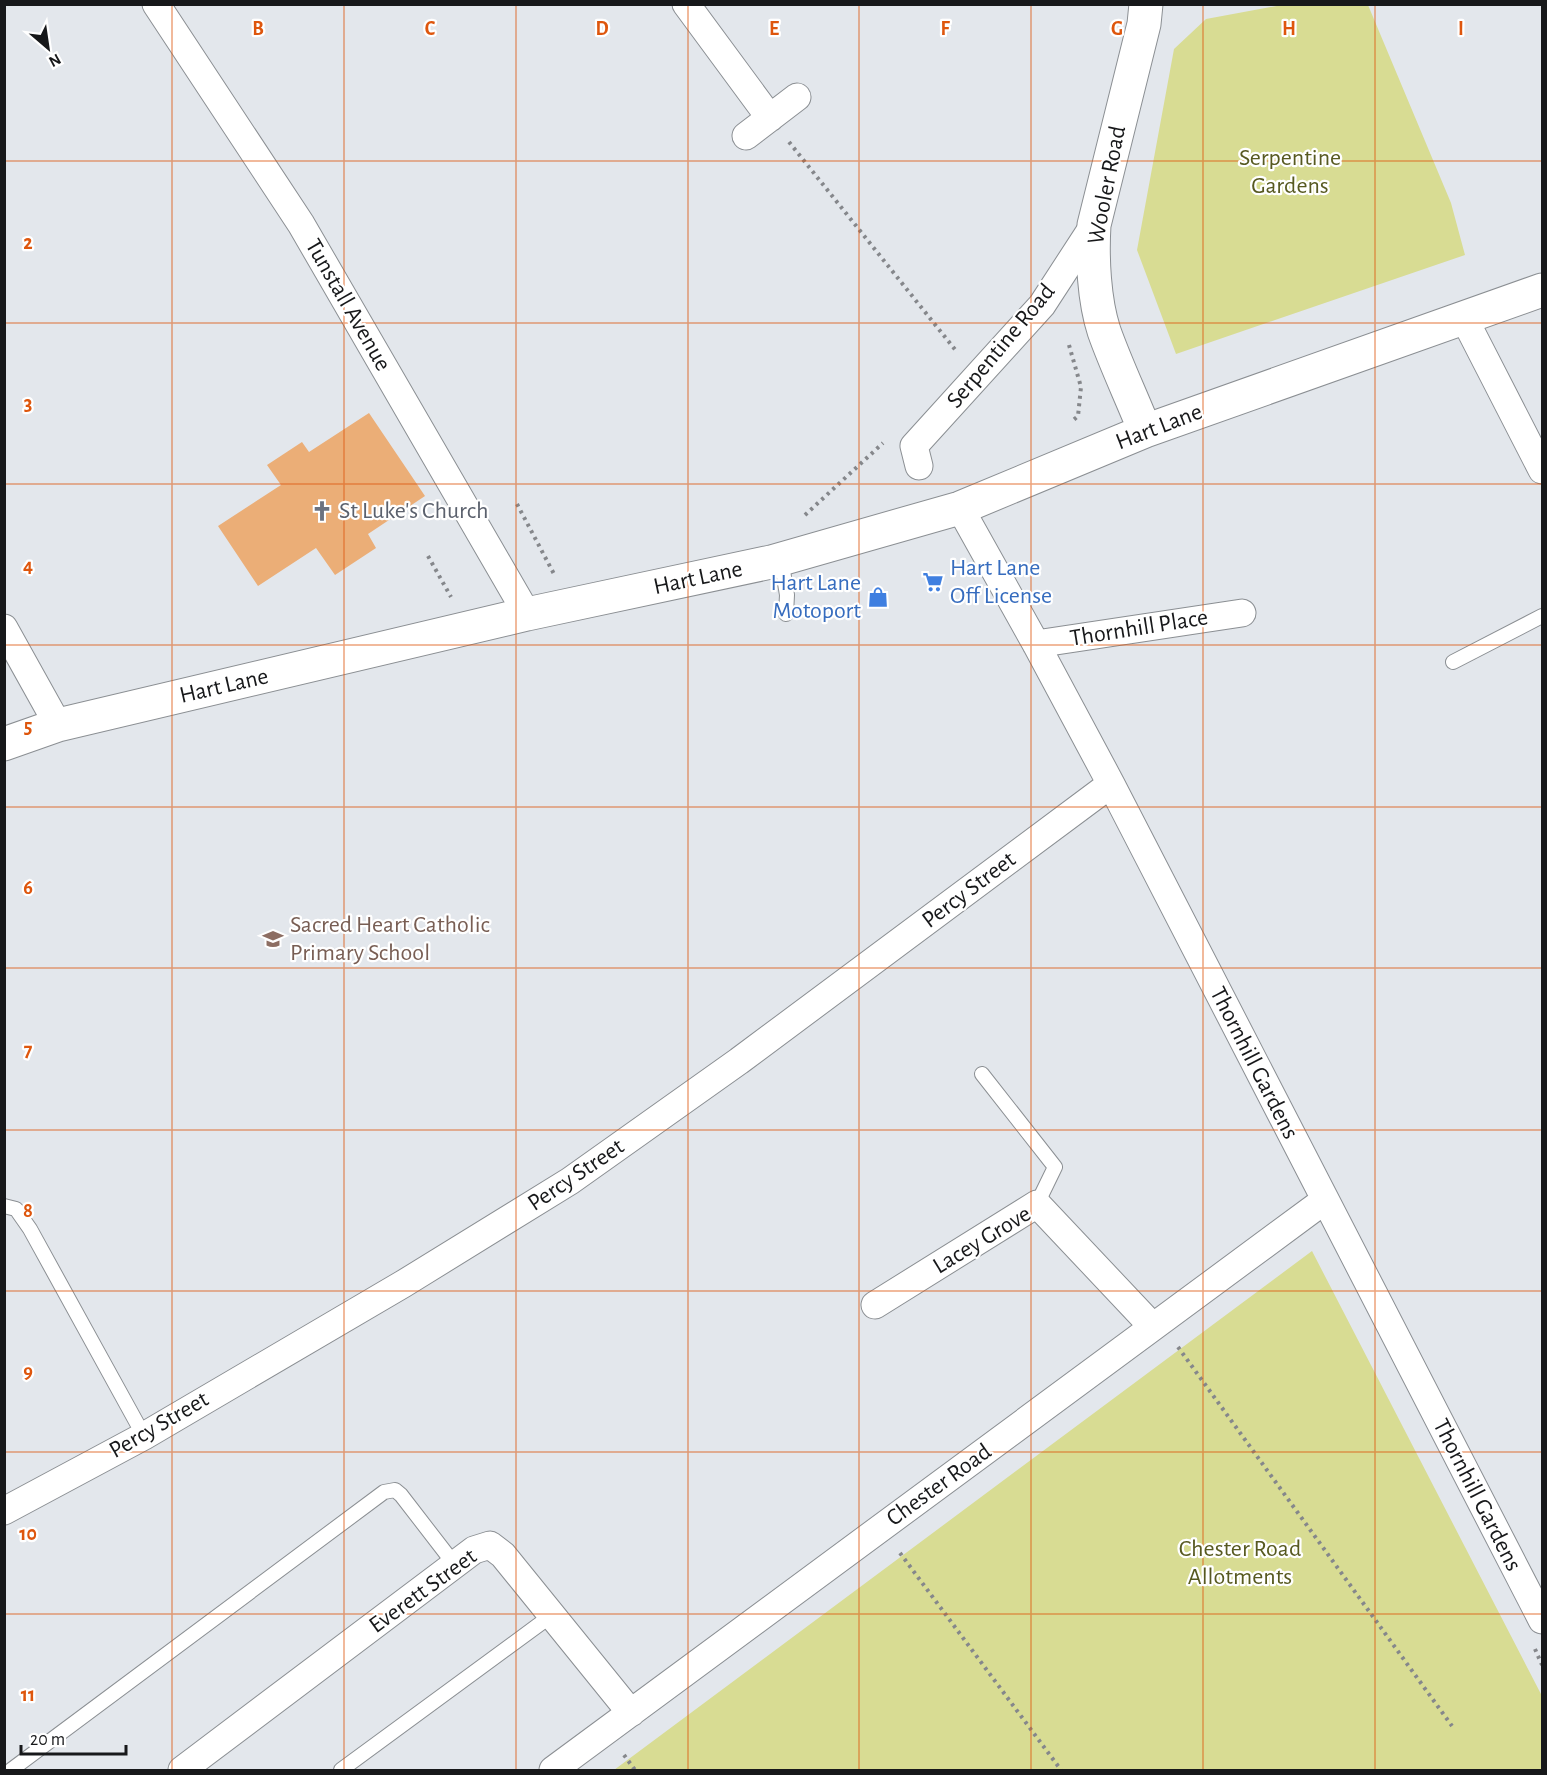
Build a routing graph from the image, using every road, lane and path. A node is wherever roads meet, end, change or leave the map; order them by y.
1 (156, 4) edge
2 (686, 4) edge
3 (1146, 4) edge
4 (797, 97) dead end
5 (770, 118) junction
6 (746, 136) dead end
7 (1094, 225) junction
8 (1542, 290) edge
9 (1464, 318) junction
10 (1068, 341) dead end
11 (960, 355) dead end
12 (1070, 423) dead end
13 (1145, 431) junction
14 (919, 466) dead end
15 (1542, 470) edge
16 (517, 504) dead end
17 (960, 508) junction
18 (781, 559) junction
19 (556, 578) dead end
20 (1242, 613) dead end
21 (526, 614) junction
22 (786, 614) dead end
23 (1542, 616) edge
24 (4, 628) edge
25 (1036, 644) junction
26 (1454, 662) dead end
27 (58, 725) junction
28 (4, 744) edge
29 (1111, 784) junction
30 (982, 1074) dead end
31 (1325, 1200) junction
32 (1037, 1204) junction
33 (4, 1206) edge
34 (875, 1305) dead end
35 (1153, 1327) junction
36 (1175, 1343) dead end
37 (144, 1436) junction
38 (4, 1511) edge
39 (896, 1548) dead end
40 (454, 1565) junction
41 (552, 1615) junction
42 (1542, 1620) edge
43 (631, 1713) junction
44 (1452, 1726) dead end
45 (620, 1750) dead end
46 (10, 1770) edge
47 (182, 1770) edge
48 (341, 1770) edge
49 (553, 1770) edge
50 (635, 1770) edge
51 (1061, 1770) edge

1 - 21 street, Tunstall Avenue
2 - 5 street
3 - 7 street, Wooler Road
4 - 5 street
5 - 6 street
5 - 11 path
7 - 13 street, Wooler Road
7 - 14 street, Serpentine Road
8 - 9 street, Hart Lane
9 - 13 street, Hart Lane
9 - 15 street
10 - 12 path
13 - 17 street, Hart Lane
16 - 19 path
17 - 18 street, Hart Lane
17 - 25 street, Thornhill Gardens
18 - 21 street, Hart Lane
18 - 22 lane
20 - 25 street, Thornhill Place
21 - 27 street, Hart Lane
23 - 26 lane
24 - 27 street
25 - 29 street, Thornhill Gardens
27 - 28 street, Hart Lane
29 - 31 street, Thornhill Gardens
29 - 37 street, Percy Street
30 - 32 lane
31 - 35 street, Chester Road
31 - 42 street, Thornhill Gardens
32 - 34 street, Lacey Grove
32 - 35 street, Lacey Grove
33 - 37 lane
35 - 43 street, Chester Road
36 - 44 path
37 - 38 street, Percy Street
39 - 51 path
40 - 41 street, Everett Street
40 - 46 lane
40 - 47 street, Everett Street
41 - 43 street, Everett Street
41 - 48 lane
43 - 49 street, Chester Road
45 - 50 path

